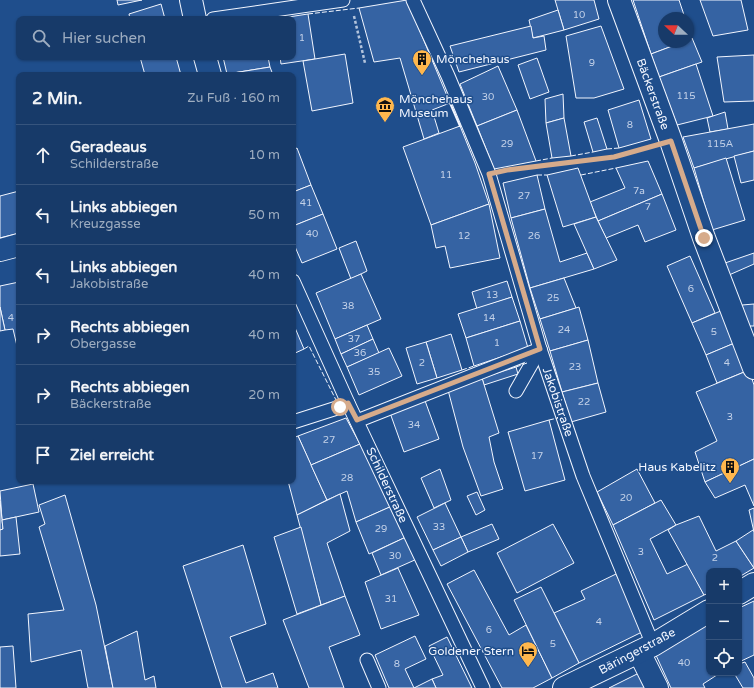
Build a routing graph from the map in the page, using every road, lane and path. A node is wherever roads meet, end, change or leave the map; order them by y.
1 (191, 0) edge
2 (344, 0) edge
3 (413, 0) edge
4 (619, 0) edge
5 (194, 16) edge
6 (234, 16) edge
7 (355, 20) dead end
8 (206, 60) edge
9 (365, 63) dead end
10 (209, 72) edge
11 (671, 141) junction
12 (489, 174) junction
13 (16, 246) edge
14 (0, 250) edge
15 (296, 288) edge
16 (540, 349) junction
17 (754, 368) edge
18 (516, 391) dead end
19 (348, 403) junction
20 (357, 420) junction
21 (296, 421) edge
22 (754, 584) edge
23 (742, 591) edge
24 (706, 614) edge
25 (367, 660) dead end
26 (649, 664) edge
27 (379, 688) edge
28 (483, 688) edge
29 (564, 688) edge

1 - 5 street
2 - 6 lane
3 - 12 lane, Jakobistraße
4 - 11 street, Bäckerstraße
7 - 9 path
8 - 10 street
11 - 12 path
11 - 17 street, Bäckerstraße
12 - 16 lane, Jakobistraße
13 - 14 street
15 - 19 lane, Schilderstraße
16 - 18 lane
16 - 20 lane
16 - 26 lane, Jakobistraße
19 - 20 lane, Schilderstraße
19 - 21 lane
20 - 28 lane, Schilderstraße
22 - 23 street
24 - 26 street, Bäringerstraße
25 - 27 lane
26 - 29 street, Bäringerstraße

